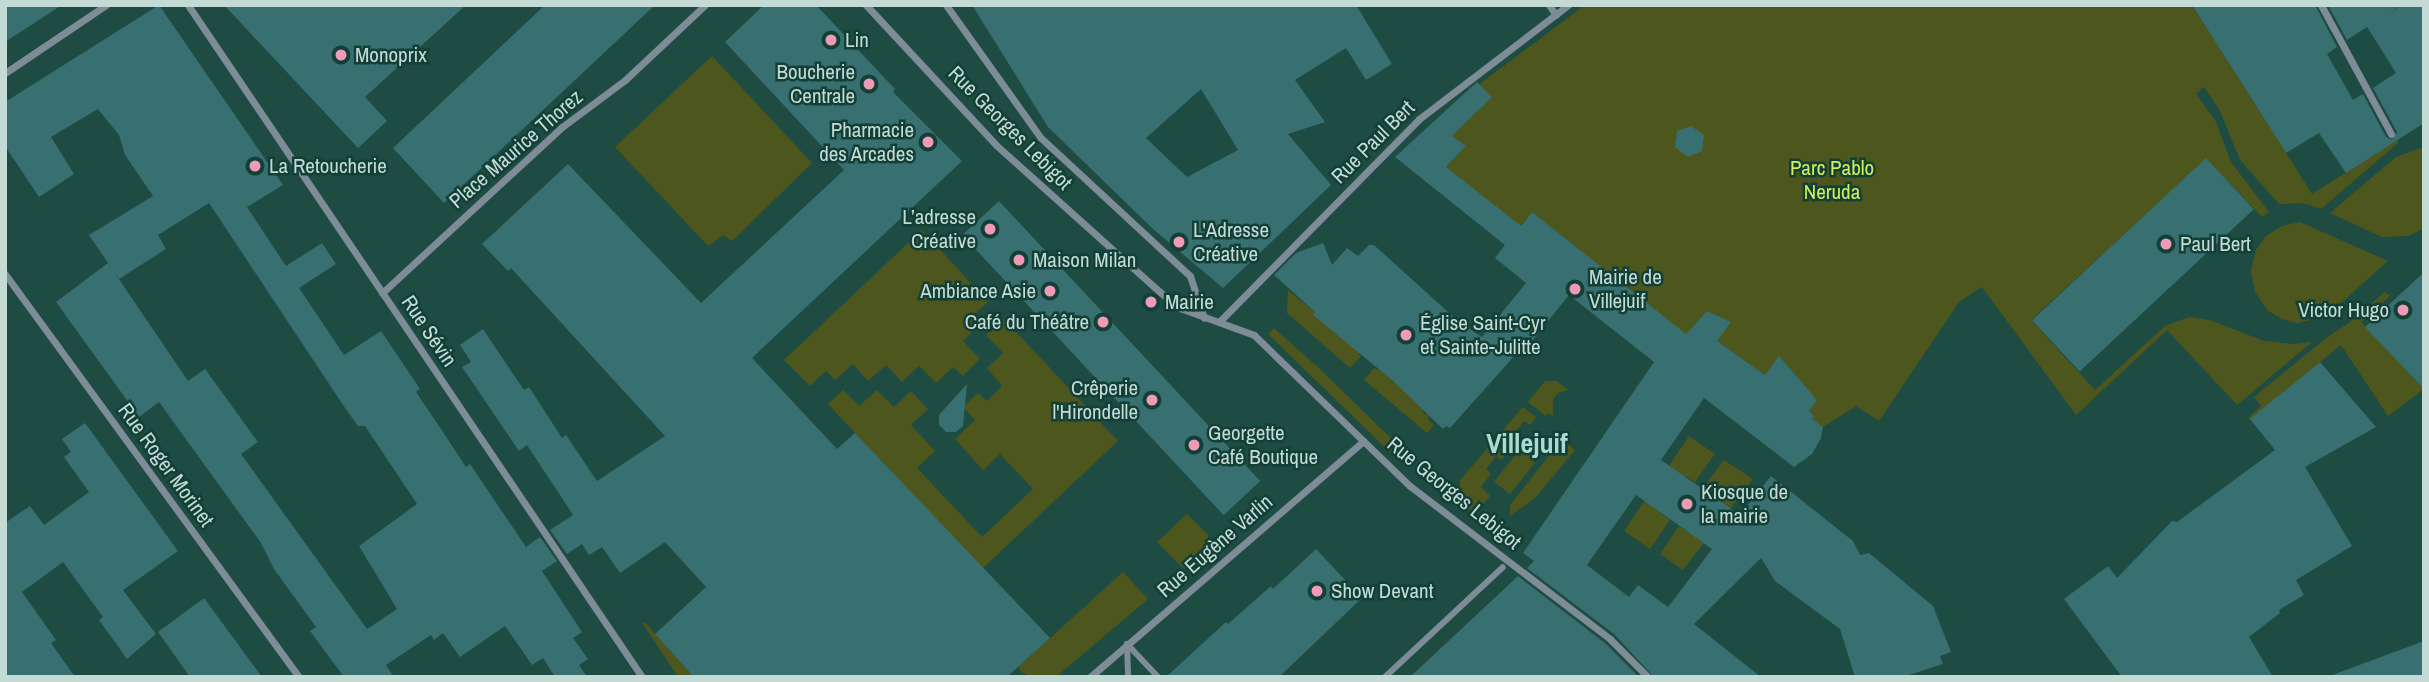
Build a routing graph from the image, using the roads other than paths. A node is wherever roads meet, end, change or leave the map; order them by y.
1 (106, 5) edge
2 (188, 5) edge
3 (705, 5) edge
4 (866, 5) edge
5 (946, 5) edge
6 (1549, 5) edge
7 (1568, 5) edge
8 (2321, 5) edge
9 (1556, 15) junction
10 (5, 73) edge
11 (2391, 134) dead end
12 (5, 274) edge
13 (382, 293) junction
14 (1204, 318) junction
15 (1219, 322) junction
16 (1363, 440) junction
17 (1503, 567) dead end
18 (1127, 643) junction
19 (299, 677) edge
20 (642, 677) edge
21 (1090, 677) edge
22 (1128, 677) edge
23 (1158, 677) edge
24 (1385, 677) edge
25 (1648, 677) edge

1 - 10 street
2 - 13 street, Rue Sévin
3 - 13 street, Place Maurice Thorez
4 - 14 street, Rue Georges Lebigot
5 - 14 street, Rue Georges Lebigot
6 - 9 street
7 - 9 street, Rue Paul Bert
8 - 11 street
9 - 15 street, Rue Paul Bert
12 - 19 street, Rue Roger Morinet
13 - 20 street, Rue Sévin
14 - 15 street, Rue Georges Lebigot
15 - 16 street, Rue Georges Lebigot
16 - 18 street, Rue Eugène Varlin
16 - 25 street, Rue Georges Lebigot
17 - 24 street
18 - 21 street, Rue Eugène Varlin
18 - 22 street
18 - 23 street

